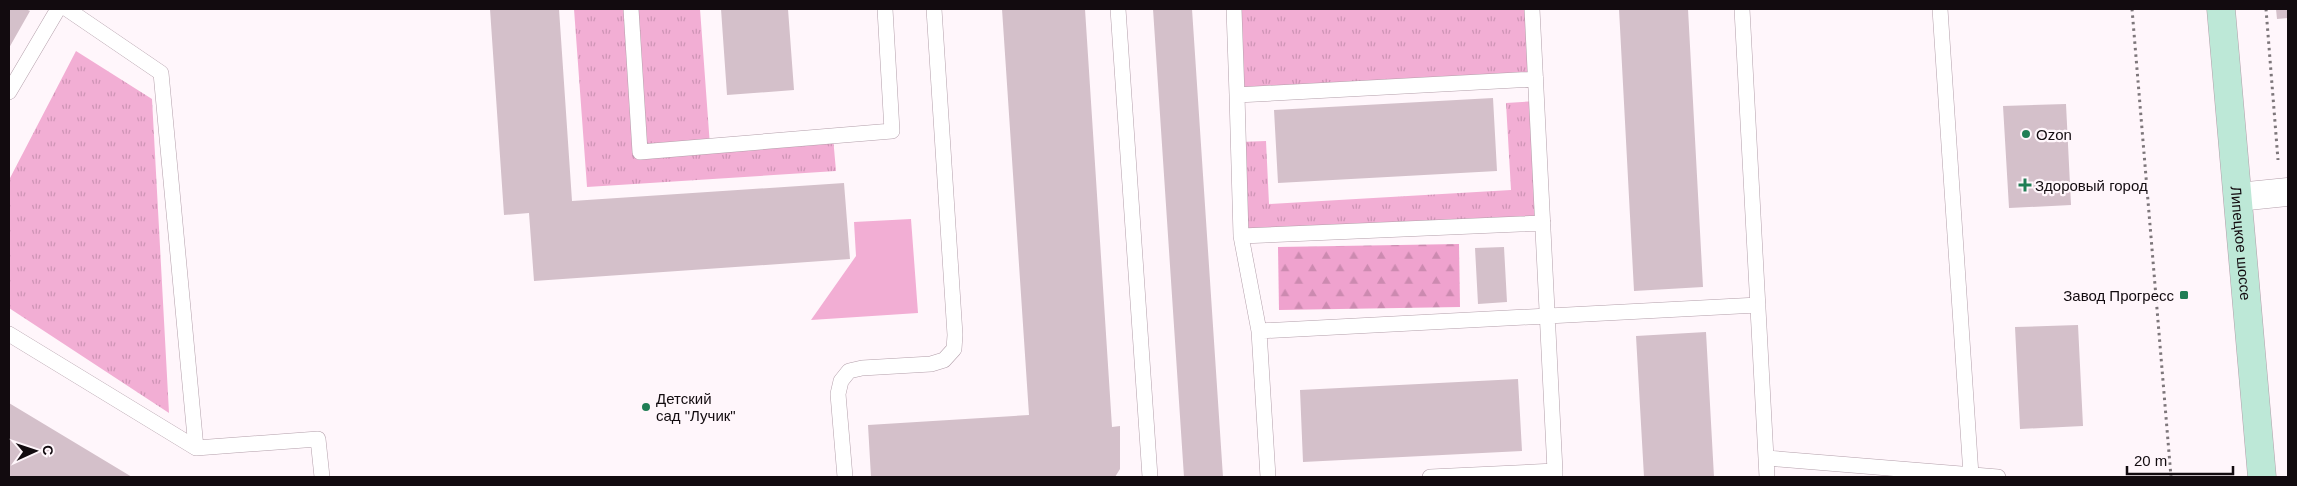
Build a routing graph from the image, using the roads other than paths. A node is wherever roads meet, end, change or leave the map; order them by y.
1 (58, 9) edge
2 (67, 9) edge
3 (631, 9) edge
4 (885, 9) edge
5 (934, 9) edge
6 (1118, 9) edge
7 (1234, 9) edge
8 (1532, 9) edge
9 (1742, 9) edge
10 (1940, 9) edge
11 (2221, 9) edge
12 (1536, 78) junction
13 (9, 92) edge
14 (1237, 95) junction
15 (2284, 193) edge
16 (2238, 197) junction
17 (1543, 223) junction
18 (1241, 236) junction
19 (1758, 305) junction
20 (1547, 317) junction
21 (1259, 331) junction
22 (9, 334) edge
23 (196, 448) junction
24 (1766, 458) junction
25 (1555, 474) edge
26 (1971, 475) junction
27 (322, 477) edge
28 (845, 477) edge
29 (1150, 477) edge
30 (1268, 477) edge
31 (1430, 477) edge
32 (1767, 477) edge
33 (1998, 477) edge
34 (2262, 477) edge

1 - 13 lane
2 - 23 lane
3 - 4 lane
5 - 28 lane
6 - 29 lane
7 - 14 lane
8 - 12 lane
9 - 19 lane
10 - 26 lane
11 - 16 main road, Липецкое шоссе
12 - 14 lane
12 - 17 lane
14 - 18 lane
15 - 16 street
16 - 34 main road, Липецкое шоссе
17 - 18 lane
17 - 20 lane
18 - 21 lane
19 - 20 lane
19 - 24 lane
20 - 21 lane
20 - 25 lane
21 - 30 lane
22 - 23 lane
23 - 27 lane
24 - 26 lane
24 - 32 lane
25 - 31 lane
26 - 33 lane

